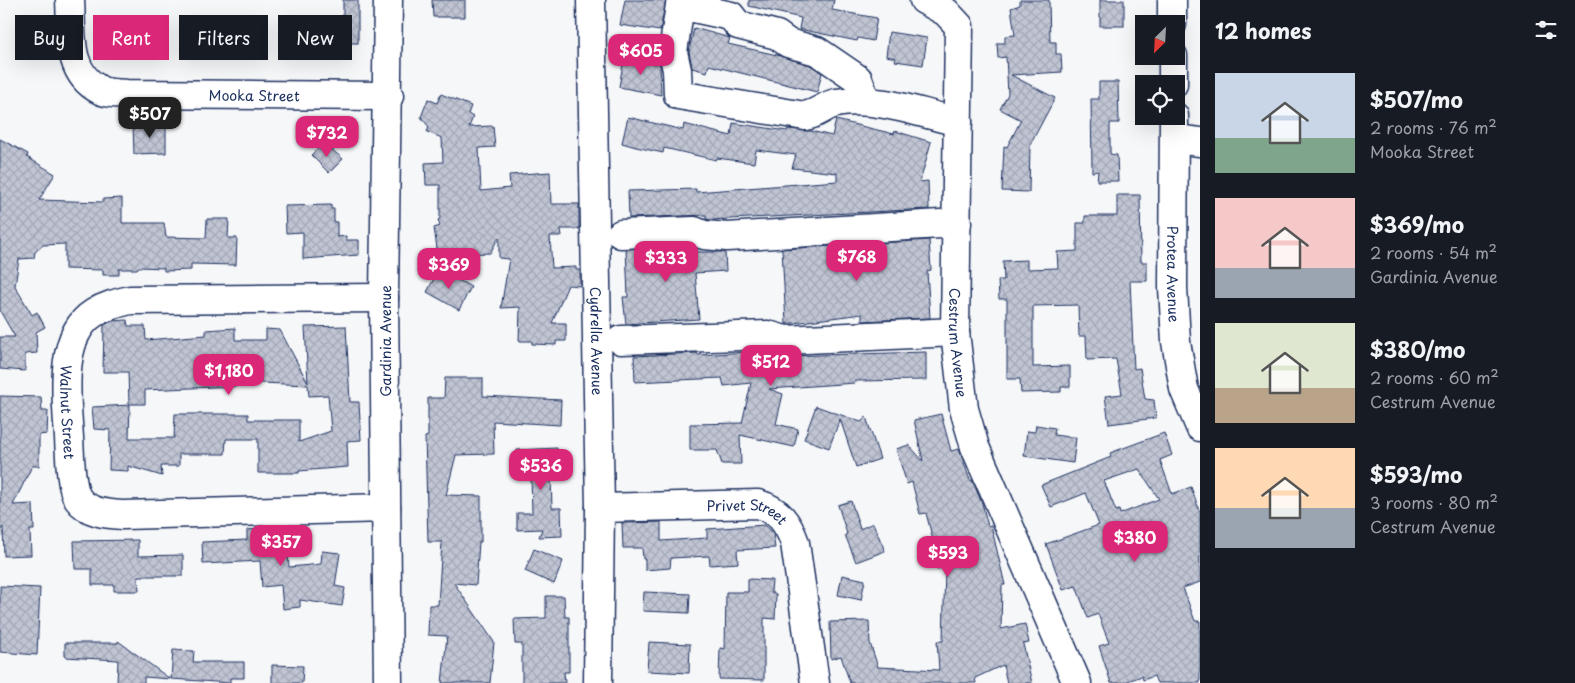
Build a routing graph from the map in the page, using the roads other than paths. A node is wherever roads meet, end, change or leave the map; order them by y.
1 (70, 0) edge
2 (388, 0) edge
3 (591, 0) edge
4 (924, 0) edge
5 (1172, 0) edge
6 (1172, 15) edge
7 (389, 96) junction
8 (866, 101) junction
9 (958, 122) junction
10 (1183, 132) edge
11 (956, 223) junction
12 (621, 234) dead end
13 (384, 298) junction
14 (955, 332) junction
15 (621, 340) dead end
16 (1200, 427) edge
17 (386, 508) junction
18 (600, 508) junction
19 (388, 683) edge
20 (598, 683) edge
21 (815, 683) edge
22 (1077, 683) edge

1 - 7 street, Mooka Street
2 - 7 street, Gardinia Avenue
3 - 18 street, Cydrella Avenue
4 - 9 street, Cestrum Avenue
5 - 6 street
7 - 13 street, Gardinia Avenue
8 - 8 street
8 - 9 street
9 - 11 street, Cestrum Avenue
10 - 16 street, Protea Avenue
11 - 12 street
11 - 14 street, Cestrum Avenue
13 - 17 street, Gardinia Avenue
13 - 17 street, Walnut Street
14 - 15 street
14 - 22 street, Cestrum Avenue
17 - 19 street, Gardinia Avenue
18 - 20 street, Cydrella Avenue
18 - 21 street, Privet Street

